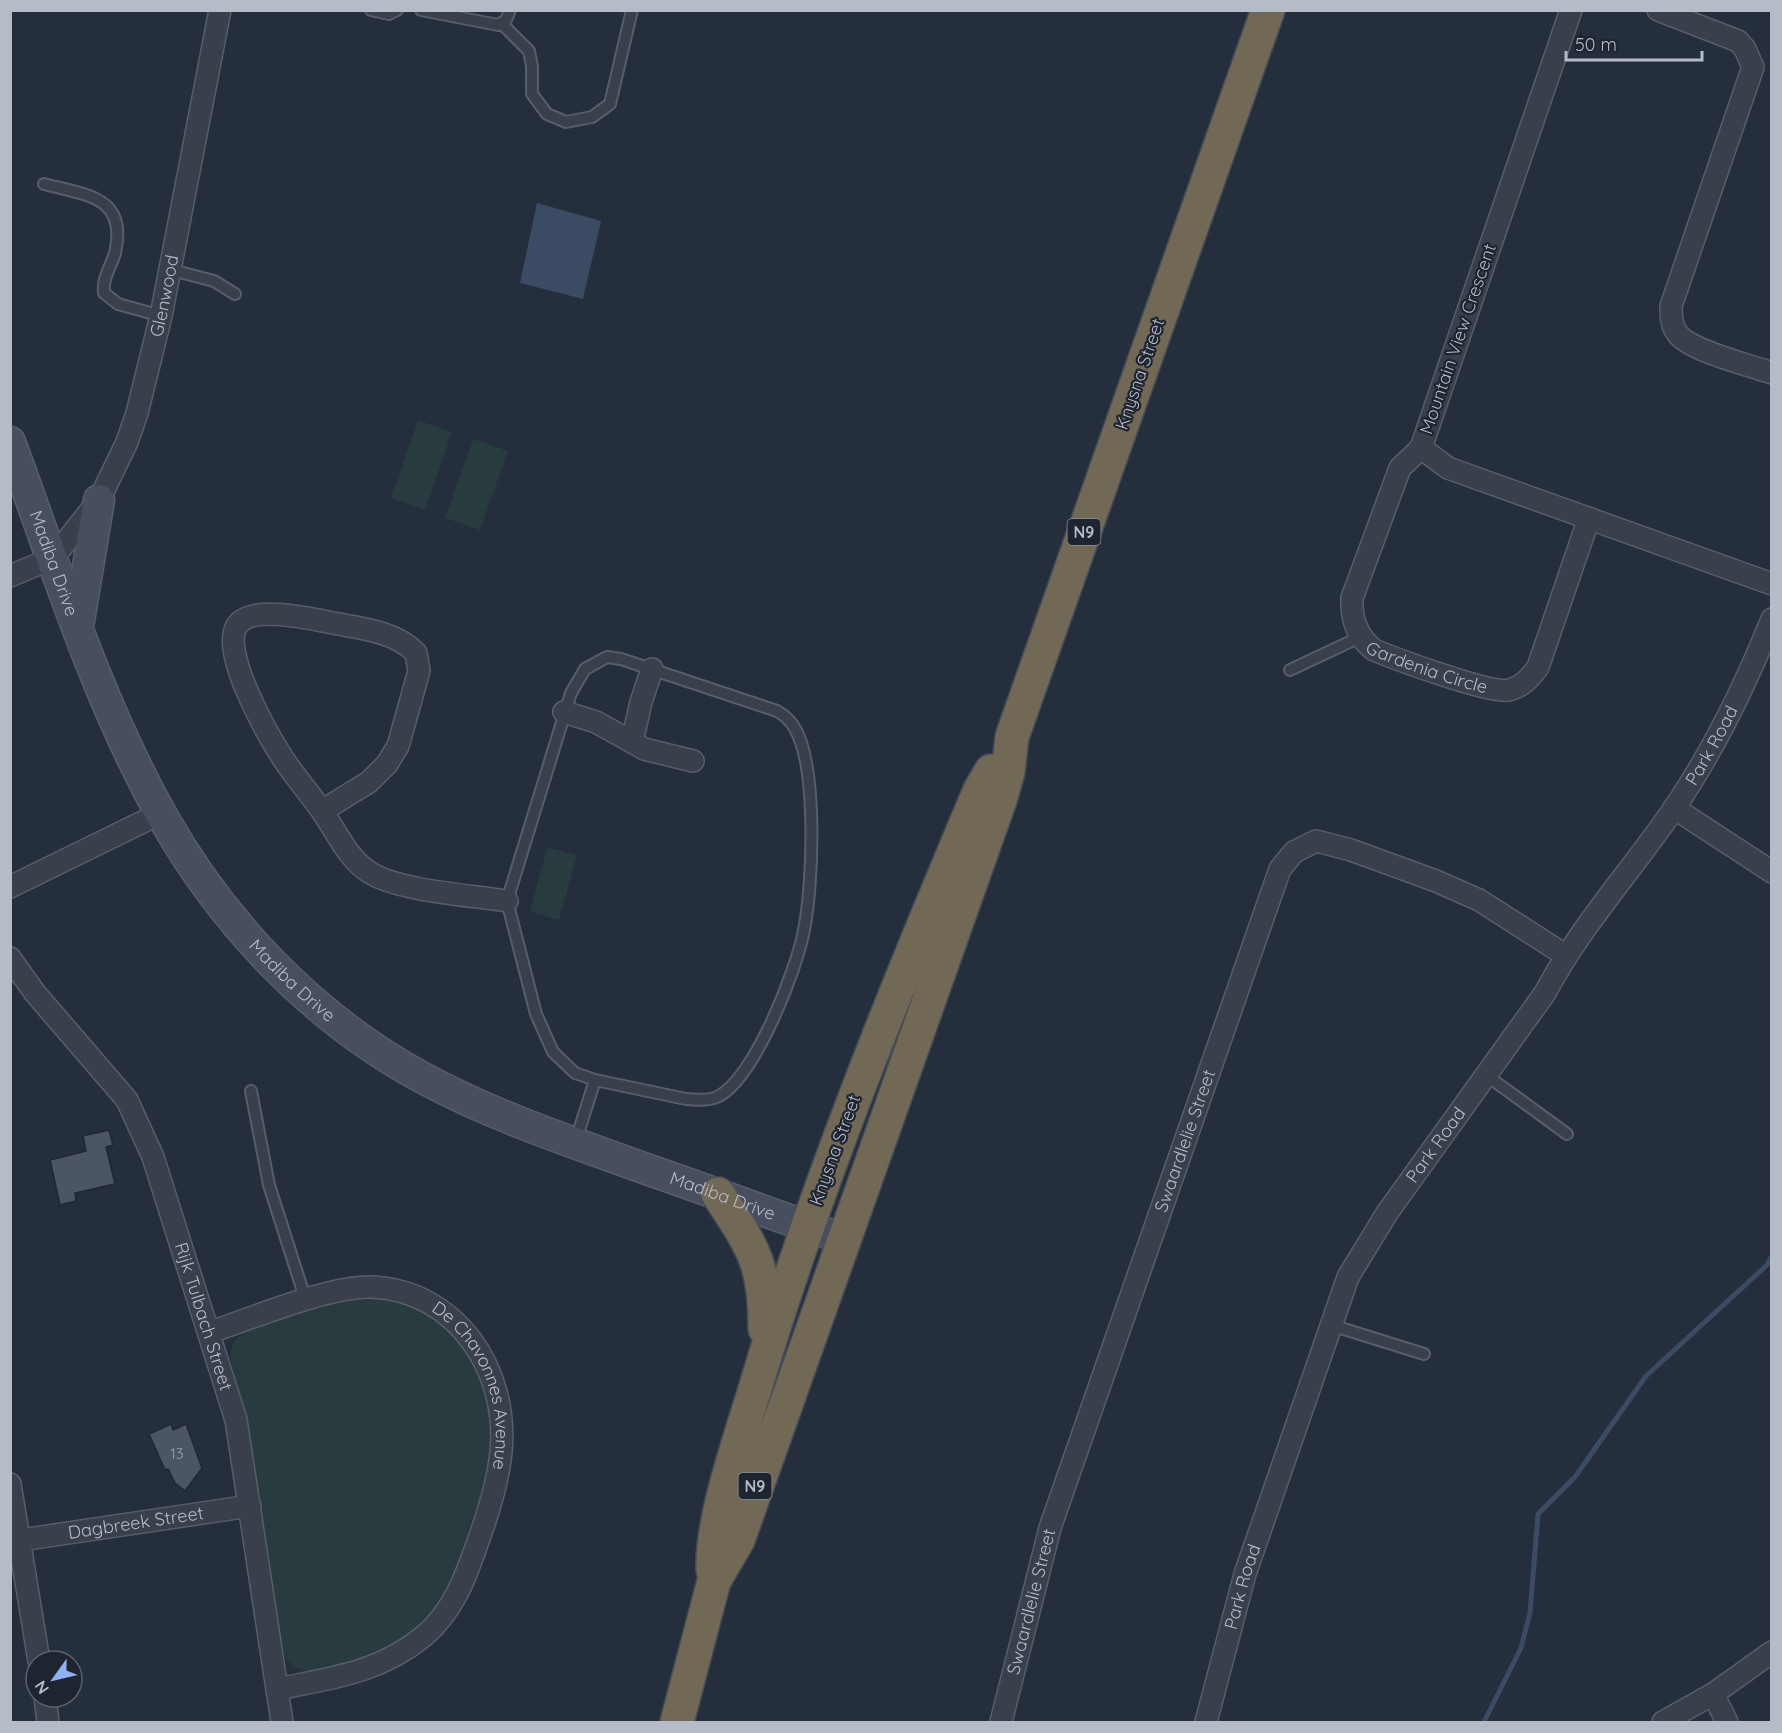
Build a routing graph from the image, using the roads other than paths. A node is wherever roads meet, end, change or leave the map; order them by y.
1 (220, 10) edge
2 (371, 10) edge
3 (397, 10) edge
4 (421, 10) edge
5 (510, 10) edge
6 (632, 10) edge
7 (1268, 10) edge
8 (1571, 10) edge
9 (1658, 10) edge
10 (502, 24) junction
11 (44, 184) dead end
12 (168, 269) junction
13 (235, 294) dead end
14 (161, 316) junction
15 (1772, 373) edge
16 (10, 442) edge
17 (1421, 447) junction
18 (99, 500) junction
19 (1589, 518) junction
20 (52, 558) junction
21 (10, 576) edge
22 (1772, 584) edge
23 (1772, 619) edge
24 (78, 625) junction
25 (1360, 637) junction
26 (652, 669) junction
27 (1290, 670) dead end
28 (564, 712) junction
29 (1012, 737) junction
30 (632, 742) junction
31 (693, 761) dead end
32 (1674, 808) junction
33 (322, 811) junction
34 (161, 813) junction
35 (1772, 872) edge
36 (10, 887) edge
37 (507, 901) junction
38 (1565, 955) junction
39 (10, 958) edge
40 (1486, 1075) junction
41 (595, 1080) junction
42 (251, 1091) dead end
43 (1567, 1134) dead end
44 (575, 1143) junction
45 (718, 1194) junction
46 (807, 1226) junction
47 (844, 1239) junction
48 (306, 1301) junction
49 (1331, 1325) junction
50 (210, 1332) junction
51 (1424, 1354) dead end
52 (765, 1358) junction
53 (10, 1484) edge
54 (250, 1506) junction
55 (21, 1540) junction
56 (714, 1581) junction
57 (37, 1649) edge
58 (1772, 1652) edge
59 (277, 1689) junction
60 (1713, 1694) junction
61 (282, 1722) edge
62 (677, 1722) edge
63 (1001, 1722) edge
64 (1206, 1722) edge
65 (1663, 1722) edge
66 (1727, 1722) edge

1 - 12 street, Glenwood
2 - 3 lane
4 - 10 lane
5 - 10 lane
6 - 10 lane
7 - 29 highway, Knysna Street / N9
8 - 17 street, Mountain View Crescent
9 - 15 street
11 - 14 lane
12 - 13 lane
12 - 14 street, Glenwood
14 - 18 street, Glenwood
16 - 20 street, Madiba Drive
17 - 19 street, Mountain View Crescent
17 - 25 street, Gardenia Circle
18 - 20 street, Glenwood
18 - 24 street
19 - 22 street, Mountain View Crescent
19 - 25 street, Gardenia Circle
20 - 21 street
20 - 24 street, Madiba Drive
23 - 32 street, Park Road
24 - 34 street, Madiba Drive
25 - 27 lane
26 - 28 lane
26 - 30 street
26 - 41 lane
28 - 30 street
28 - 37 lane
29 - 46 highway, Knysna Street / N9
29 - 47 highway, Knysna Street / N9
30 - 31 street
32 - 35 street
32 - 38 street, Park Road
33 - 33 street
33 - 37 street
34 - 36 street
34 - 44 street, Madiba Drive
37 - 41 lane
38 - 40 street, Park Road
38 - 63 street, Swaardlelie Street
39 - 50 street, Rijk Tulbach Street
40 - 43 lane
40 - 49 street, Park Road
41 - 44 lane
42 - 48 lane
44 - 45 street, Madiba Drive
45 - 46 street, Madiba Drive
45 - 52 highway
46 - 47 street, Madiba Drive
46 - 52 highway, Knysna Street / N9
47 - 56 highway, Knysna Street / N9
48 - 50 street, De Chavonnes Avenue
48 - 59 street, De Chavonnes Avenue
49 - 51 lane
49 - 64 street, Park Road
50 - 54 street, Rijk Tulbach Street
52 - 56 highway, Knysna Street / N9
53 - 55 street
54 - 55 street, Dagbreek Street
54 - 59 street, Rijk Tulbach Street
55 - 57 street
56 - 62 highway, Knysna Street / N9
58 - 60 street
59 - 61 street, Rijk Tulbach Street
60 - 65 street
60 - 66 street

